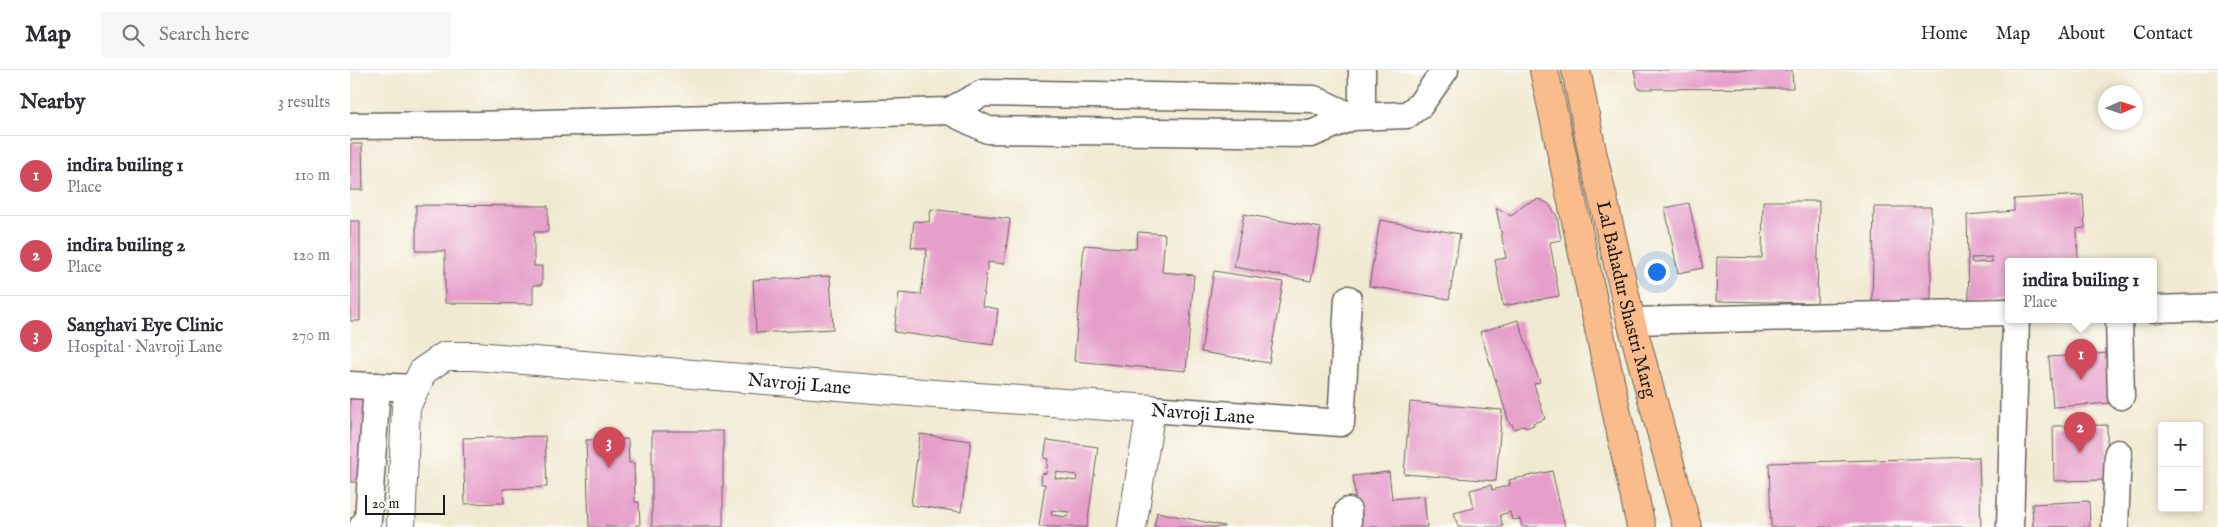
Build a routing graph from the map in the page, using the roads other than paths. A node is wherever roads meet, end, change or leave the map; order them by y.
1 (1362, 70) edge
2 (1445, 70) edge
3 (1544, 70) edge
4 (1576, 70) edge
5 (1178, 96) junction
6 (1286, 98) junction
7 (949, 111) junction
8 (1357, 116) junction
9 (350, 126) edge
10 (1176, 132) junction
11 (1286, 134) junction
12 (1348, 299) dead end
13 (2218, 307) edge
14 (2157, 309) edge
15 (2005, 312) edge
16 (1631, 321) junction
17 (2016, 323) edge
18 (2118, 323) edge
19 (350, 385) edge
20 (377, 386) junction
21 (415, 388) junction
22 (2121, 396) dead end
23 (1151, 410) junction
24 (2118, 453) dead end
25 (362, 527) edge
26 (401, 527) edge
27 (1132, 527) edge
28 (1641, 527) edge
29 (1687, 527) edge
30 (2010, 527) edge
31 (2115, 527) edge

1 - 8 street
2 - 8 street
3 - 28 main road, Lal Bahadur Shastri Marg
4 - 16 main road, Lal Bahadur Shastri Marg
5 - 6 street
5 - 7 street
5 - 10 street
6 - 8 street
6 - 11 street
7 - 9 street
7 - 10 street
8 - 11 street
10 - 11 street
12 - 23 street, Navroji Lane
13 - 14 street
15 - 16 street
16 - 29 main road, Lal Bahadur Shastri Marg
17 - 30 street
18 - 22 street
19 - 20 street
20 - 21 street
20 - 25 street
21 - 23 street, Navroji Lane
21 - 26 street, Navroji Lane
23 - 27 street
24 - 31 street

